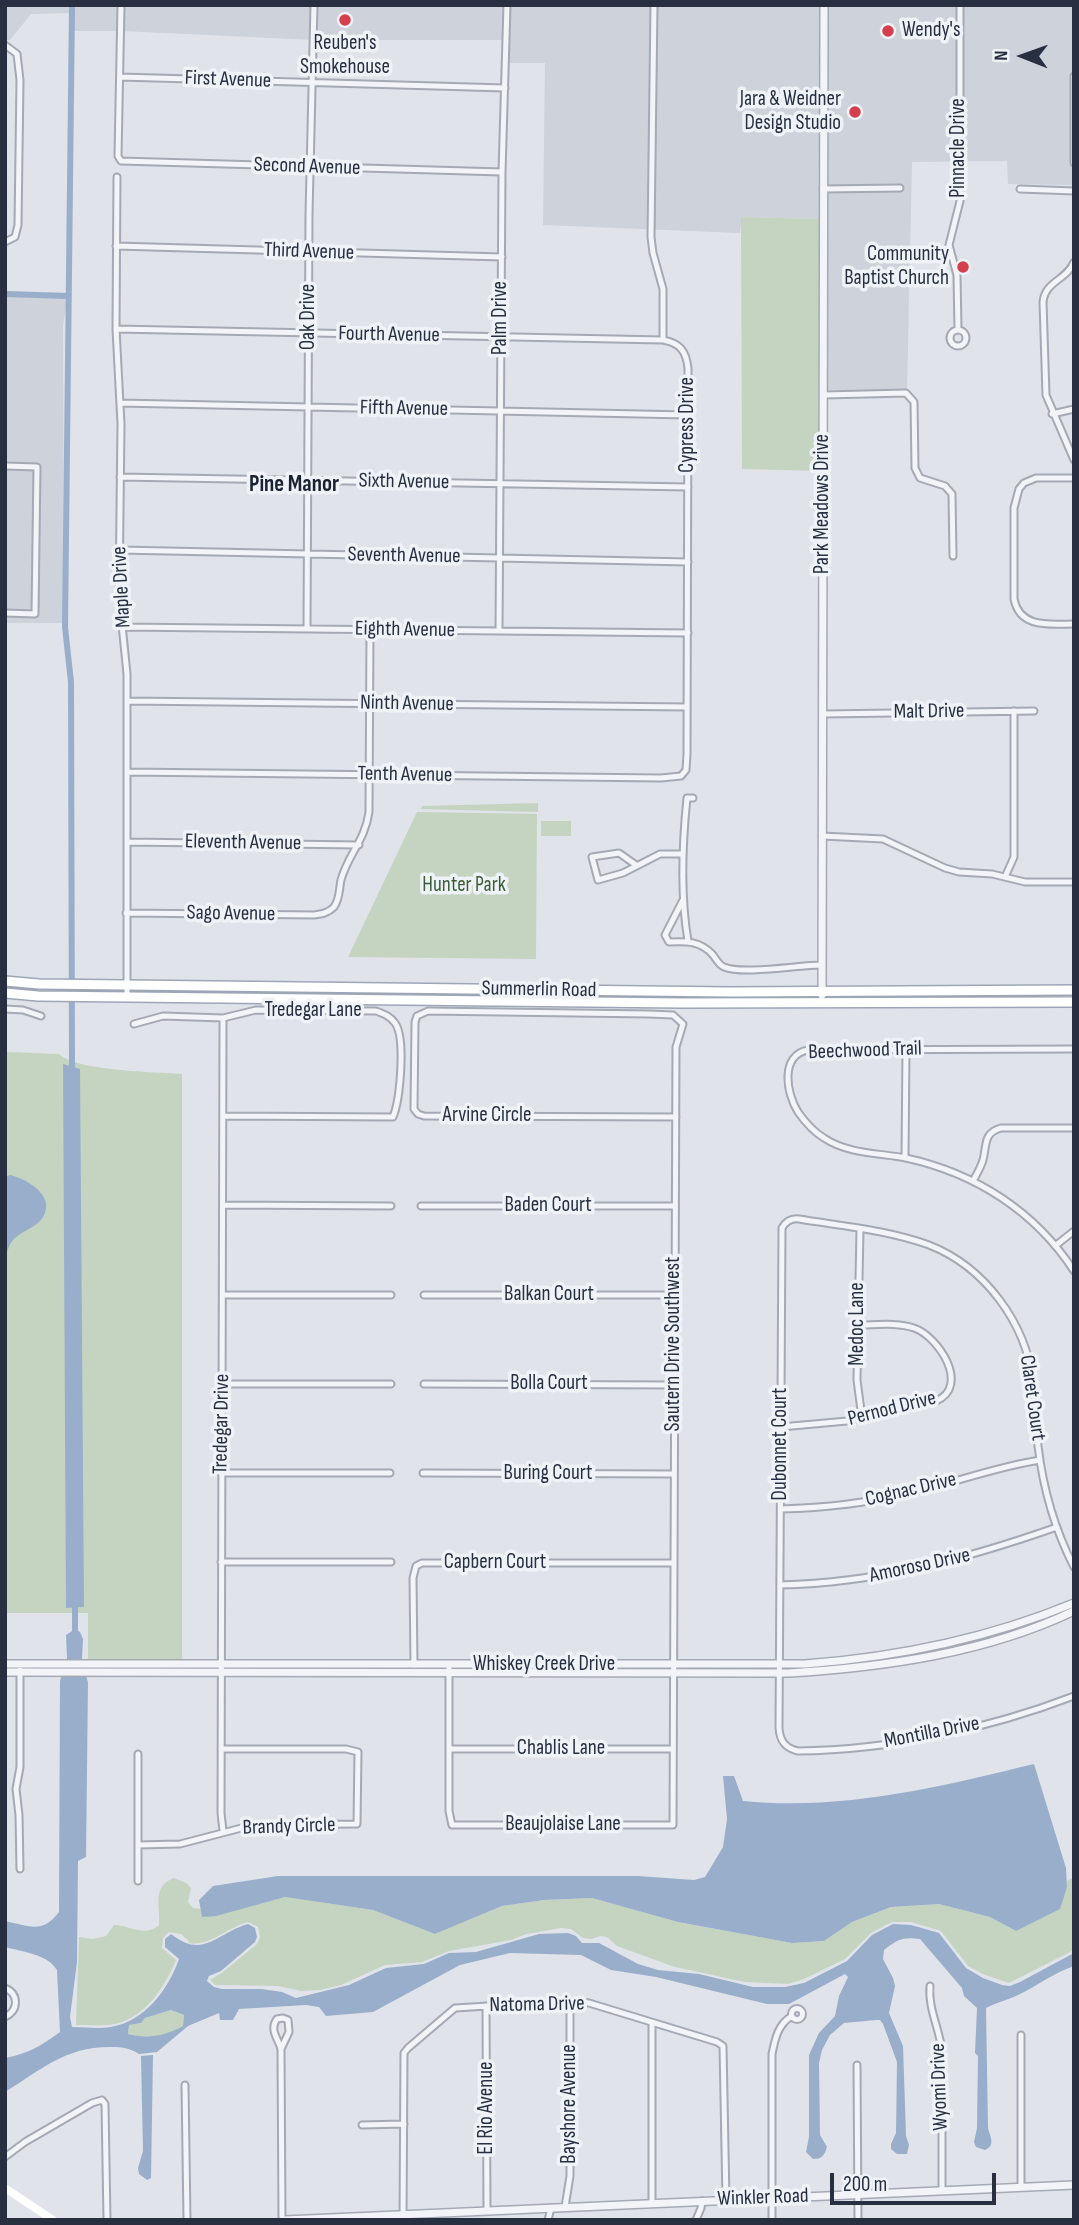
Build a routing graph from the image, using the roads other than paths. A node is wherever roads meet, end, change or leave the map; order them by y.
1 (121, 5) edge
2 (314, 5) edge
3 (507, 5) edge
4 (654, 5) edge
5 (824, 5) edge
6 (960, 5) edge
7 (5, 45) edge
8 (1074, 76) edge
9 (120, 77) junction
10 (312, 83) junction
11 (505, 88) junction
12 (1074, 94) edge
13 (1074, 163) edge
14 (310, 167) junction
15 (502, 172) junction
16 (117, 177) dead end
17 (900, 188) dead end
18 (1020, 189) dead end
19 (823, 190) junction
20 (1074, 191) edge
21 (5, 242) edge
22 (116, 246) junction
23 (309, 252) junction
24 (502, 257) junction
25 (1074, 262) edge
26 (116, 329) junction
27 (958, 330) dead end
28 (309, 333) junction
29 (501, 337) junction
30 (663, 340) junction
31 (824, 395) junction
32 (120, 403) junction
33 (308, 407) junction
34 (1074, 409) edge
35 (501, 411) junction
36 (1052, 414) junction
37 (687, 415) junction
38 (1074, 460) edge
39 (5, 466) edge
40 (120, 477) junction
41 (1074, 478) edge
42 (308, 480) junction
43 (500, 483) junction
44 (688, 487) junction
45 (120, 550) junction
46 (307, 554) junction
47 (953, 556) dead end
48 (500, 557) junction
49 (688, 562) junction
50 (5, 613) edge
51 (1074, 624) edge
52 (123, 627) junction
53 (307, 628) junction
54 (370, 629) junction
55 (499, 631) junction
56 (688, 633) junction
57 (127, 701) junction
58 (369, 703) junction
59 (687, 707) junction
60 (1014, 711) junction
61 (1034, 711) dead end
62 (823, 714) junction
63 (127, 772) junction
64 (370, 775) junction
65 (682, 775) joint
66 (693, 798) dead end
67 (822, 836) junction
68 (127, 842) junction
69 (359, 845) junction
70 (682, 854) junction
71 (636, 865) junction
72 (1005, 877) junction
73 (1074, 882) edge
74 (683, 900) junction
75 (126, 913) junction
76 (688, 941) junction
77 (821, 965) junction
78 (5, 981) edge
79 (127, 985) junction
80 (1074, 990) edge
81 (822, 992) junction
82 (5, 993) edge
83 (127, 997) junction
84 (1074, 1002) edge
85 (822, 1003) junction
86 (5, 1009) edge
87 (41, 1016) dead end
88 (223, 1018) junction
89 (134, 1024) dead end
90 (683, 1024) joint
91 (906, 1049) junction
92 (1074, 1049) edge
93 (223, 1116) junction
94 (676, 1117) junction
95 (1074, 1128) edge
96 (905, 1158) junction
97 (974, 1181) junction
98 (223, 1205) junction
99 (391, 1206) dead end
100 (421, 1206) dead end
101 (675, 1206) junction
102 (785, 1223) joint
103 (860, 1229) junction
104 (1074, 1231) edge
105 (1055, 1246) junction
106 (1074, 1271) edge
107 (223, 1295) junction
108 (391, 1295) dead end
109 (424, 1295) dead end
110 (675, 1295) junction
111 (858, 1325) junction
112 (223, 1384) junction
113 (391, 1384) dead end
114 (424, 1384) dead end
115 (674, 1385) junction
116 (863, 1418) junction
117 (781, 1427) junction
118 (1040, 1460) junction
119 (221, 1473) junction
120 (390, 1473) dead end
121 (423, 1473) dead end
122 (673, 1474) junction
123 (780, 1509) junction
124 (1057, 1527) junction
125 (221, 1562) junction
126 (391, 1562) dead end
127 (673, 1563) junction
128 (1074, 1567) edge
129 (780, 1585) junction
130 (1074, 1603) edge
131 (1074, 1611) edge
132 (5, 1664) edge
133 (414, 1665) junction
134 (20, 1668) junction
135 (221, 1669) junction
136 (449, 1669) junction
137 (672, 1669) junction
138 (780, 1669) junction
139 (5, 1672) edge
140 (1074, 1696) edge
141 (788, 1748) joint
142 (221, 1749) junction
143 (449, 1749) junction
144 (673, 1749) junction
145 (138, 1754) dead end
146 (673, 1825) joint
147 (223, 1831) junction
148 (138, 1845) junction
149 (20, 1869) dead end
150 (138, 1881) dead end
151 (930, 1986) dead end
152 (5, 1988) edge
153 (570, 2001) junction
154 (486, 2006) junction
155 (792, 2016) dead end
156 (5, 2017) edge
157 (652, 2022) junction
158 (1021, 2035) dead end
159 (281, 2049) junction
160 (857, 2065) dead end
161 (185, 2085) dead end
162 (362, 2124) dead end
163 (404, 2124) junction
164 (5, 2157) edge
165 (1074, 2185) edge
166 (1021, 2187) junction
167 (942, 2190) junction
168 (7, 2192) edge
169 (858, 2194) junction
170 (772, 2198) junction
171 (726, 2200) junction
172 (702, 2201) junction
173 (652, 2203) junction
174 (565, 2207) junction
175 (551, 2208) junction
176 (487, 2211) junction
177 (403, 2217) edge
178 (53, 2220) edge
179 (107, 2220) edge
180 (187, 2220) edge
181 (283, 2220) edge
182 (548, 2220) edge
183 (696, 2220) edge
184 (772, 2220) edge
185 (858, 2220) edge

1 - 9 street
2 - 10 street, Oak Drive
3 - 11 street, Palm Drive
4 - 30 street
5 - 19 street, Park Meadows Drive
6 - 27 street, Pinnacle Drive
7 - 21 street
8 - 12 street
9 - 10 street, First Avenue
9 - 14 street, Second Avenue
10 - 11 street, First Avenue
10 - 14 street, Oak Drive
11 - 15 street, Palm Drive
12 - 13 street
14 - 15 street, Second Avenue
14 - 23 street, Oak Drive
15 - 24 street, Palm Drive
16 - 22 street, Maple Drive
17 - 19 street
18 - 20 street
19 - 31 street, Park Meadows Drive
22 - 23 street, Third Avenue
22 - 26 street, Maple Drive
23 - 24 street, Third Avenue
23 - 28 street, Oak Drive
24 - 29 street, Palm Drive
25 - 36 street
26 - 28 street, Fourth Avenue
26 - 32 street, Maple Drive
28 - 29 street, Fourth Avenue
28 - 33 street, Oak Drive
29 - 30 street, Fourth Avenue
29 - 35 street, Palm Drive
30 - 37 street, Cypress Drive
31 - 47 street
31 - 62 street, Park Meadows Drive
32 - 33 street, Fifth Avenue
32 - 40 street, Maple Drive
33 - 35 street, Fifth Avenue
33 - 42 street, Oak Drive
34 - 36 street
35 - 37 street, Fifth Avenue
35 - 43 street, Palm Drive
36 - 38 street
37 - 44 street, Cypress Drive
39 - 50 street
40 - 42 street, Sixth Avenue
40 - 45 street, Maple Drive
41 - 51 street
42 - 43 street, Sixth Avenue
42 - 46 street, Oak Drive
43 - 44 street, Sixth Avenue
43 - 48 street, Palm Drive
44 - 49 street, Cypress Drive
45 - 46 street, Seventh Avenue
45 - 52 street, Maple Drive
46 - 48 street, Seventh Avenue
46 - 53 street, Oak Drive
48 - 49 street, Seventh Avenue
48 - 55 street, Palm Drive
49 - 56 street, Cypress Drive
52 - 53 street, Eighth Avenue
52 - 57 street, Maple Drive
53 - 54 street, Eighth Avenue
54 - 55 street, Eighth Avenue
54 - 58 street
55 - 56 street, Eighth Avenue
56 - 59 street, Cypress Drive
57 - 58 street, Ninth Avenue
57 - 63 street, Maple Drive
58 - 59 street, Ninth Avenue
58 - 64 street
59 - 65 street, Cypress Drive
60 - 61 street, Malt Drive
60 - 62 street, Malt Drive
60 - 72 street
62 - 67 street, Park Meadows Drive
63 - 64 street, Tenth Avenue
63 - 68 street, Maple Drive
64 - 65 street, Tenth Avenue
64 - 69 street
66 - 70 street
67 - 72 street
67 - 77 street, Park Meadows Drive
68 - 69 street, Eleventh Avenue
68 - 75 street, Maple Drive
69 - 75 street, Sago Avenue
70 - 71 street
70 - 74 street
71 - 71 street
72 - 73 street
74 - 76 street
74 - 76 street
75 - 79 street, Maple Drive
76 - 77 street
77 - 81 street, Park Meadows Drive
78 - 79 main road, Summerlin Road
79 - 81 main road, Summerlin Road
79 - 83 street, Maple Drive
80 - 81 main road, Summerlin Road
81 - 85 street, Park Meadows Drive
82 - 83 main road, Summerlin Road
83 - 85 main road, Summerlin Road
84 - 85 main road, Summerlin Road
86 - 87 street
88 - 89 street, Tredegar Lane
88 - 93 street, Tredegar Drive
88 - 93 street, Tredegar Lane
90 - 94 street, Sautern Drive Southwest
90 - 94 street, Arvine Circle
91 - 92 street, Beechwood Trail
91 - 96 street
91 - 96 street, Beechwood Trail
93 - 98 street, Tredegar Drive
94 - 101 street, Sautern Drive Southwest
95 - 97 street
96 - 97 street, Beechwood Trail
97 - 105 street, Beechwood Trail
98 - 99 street
98 - 107 street, Tredegar Drive
100 - 101 street, Baden Court
101 - 110 street, Sautern Drive Southwest
102 - 103 street, Claret Court
102 - 117 street, Dubonnet Court
103 - 111 street, Medoc Lane
103 - 118 street, Claret Court
104 - 105 street
105 - 106 street, Beechwood Trail
107 - 108 street
107 - 112 street, Tredegar Drive
109 - 110 street, Balkan Court
110 - 115 street, Sautern Drive Southwest
111 - 116 street, Medoc Lane
111 - 116 street, Pernod Drive
112 - 113 street
112 - 119 street, Tredegar Drive
114 - 115 street, Bolla Court
115 - 122 street, Sautern Drive Southwest
116 - 117 street, Pernod Drive
117 - 123 street, Dubonnet Court
118 - 123 street, Cognac Drive
118 - 124 street, Claret Court
119 - 120 street
119 - 125 street, Tredegar Drive
121 - 122 street, Buring Court
122 - 127 street, Sautern Drive Southwest
123 - 129 street, Dubonnet Court
124 - 128 street, Claret Court
124 - 129 street, Amoroso Drive
125 - 126 street
125 - 135 street, Tredegar Drive
127 - 133 street, Capbern Court
127 - 137 street, Sautern Drive Southwest
129 - 138 street, Dubonnet Court
130 - 138 street, Whiskey Creek Drive
131 - 138 street, Whiskey Creek Drive
132 - 134 street, Whiskey Creek Drive
133 - 135 street, Whiskey Creek Drive
133 - 136 street, Whiskey Creek Drive
134 - 135 street, Whiskey Creek Drive
134 - 139 street, Whiskey Creek Drive
134 - 149 street
135 - 136 street, Whiskey Creek Drive
135 - 142 street, Tredegar Drive
136 - 137 street, Whiskey Creek Drive
136 - 143 street
137 - 138 street, Whiskey Creek Drive
137 - 144 street, Sautern Drive Southwest
138 - 141 street, Dubonnet Court
140 - 141 street, Montilla Drive
142 - 147 street, Tredegar Drive
142 - 147 street, Brandy Circle
143 - 144 street, Chablis Lane
143 - 146 street, Beaujolaise Lane
144 - 146 street, Sautern Drive Southwest
145 - 148 street
147 - 148 street, Brandy Circle
148 - 150 street
151 - 167 street, Wyomi Drive
152 - 156 street
153 - 154 street, Natoma Drive
153 - 157 street, Natoma Drive
153 - 174 street, Bayshore Avenue
154 - 163 street, Natoma Drive
154 - 176 street, El Rio Avenue
155 - 170 street
157 - 171 street, Natoma Drive
157 - 173 street
158 - 166 street
159 - 159 street
159 - 181 street
160 - 169 street
161 - 180 street
162 - 163 street
163 - 177 street
164 - 179 street
165 - 166 street, Winkler Road
166 - 167 street, Winkler Road
167 - 169 street, Winkler Road
168 - 178 main road
169 - 170 street, Winkler Road
169 - 185 street
170 - 171 street, Winkler Road
170 - 184 street
171 - 172 street, Winkler Road
172 - 173 street, Winkler Road
172 - 183 street
173 - 174 street, Winkler Road
174 - 175 street, Winkler Road
175 - 176 street, Winkler Road
175 - 182 street
176 - 177 street, Winkler Road
177 - 181 street, Winkler Road

